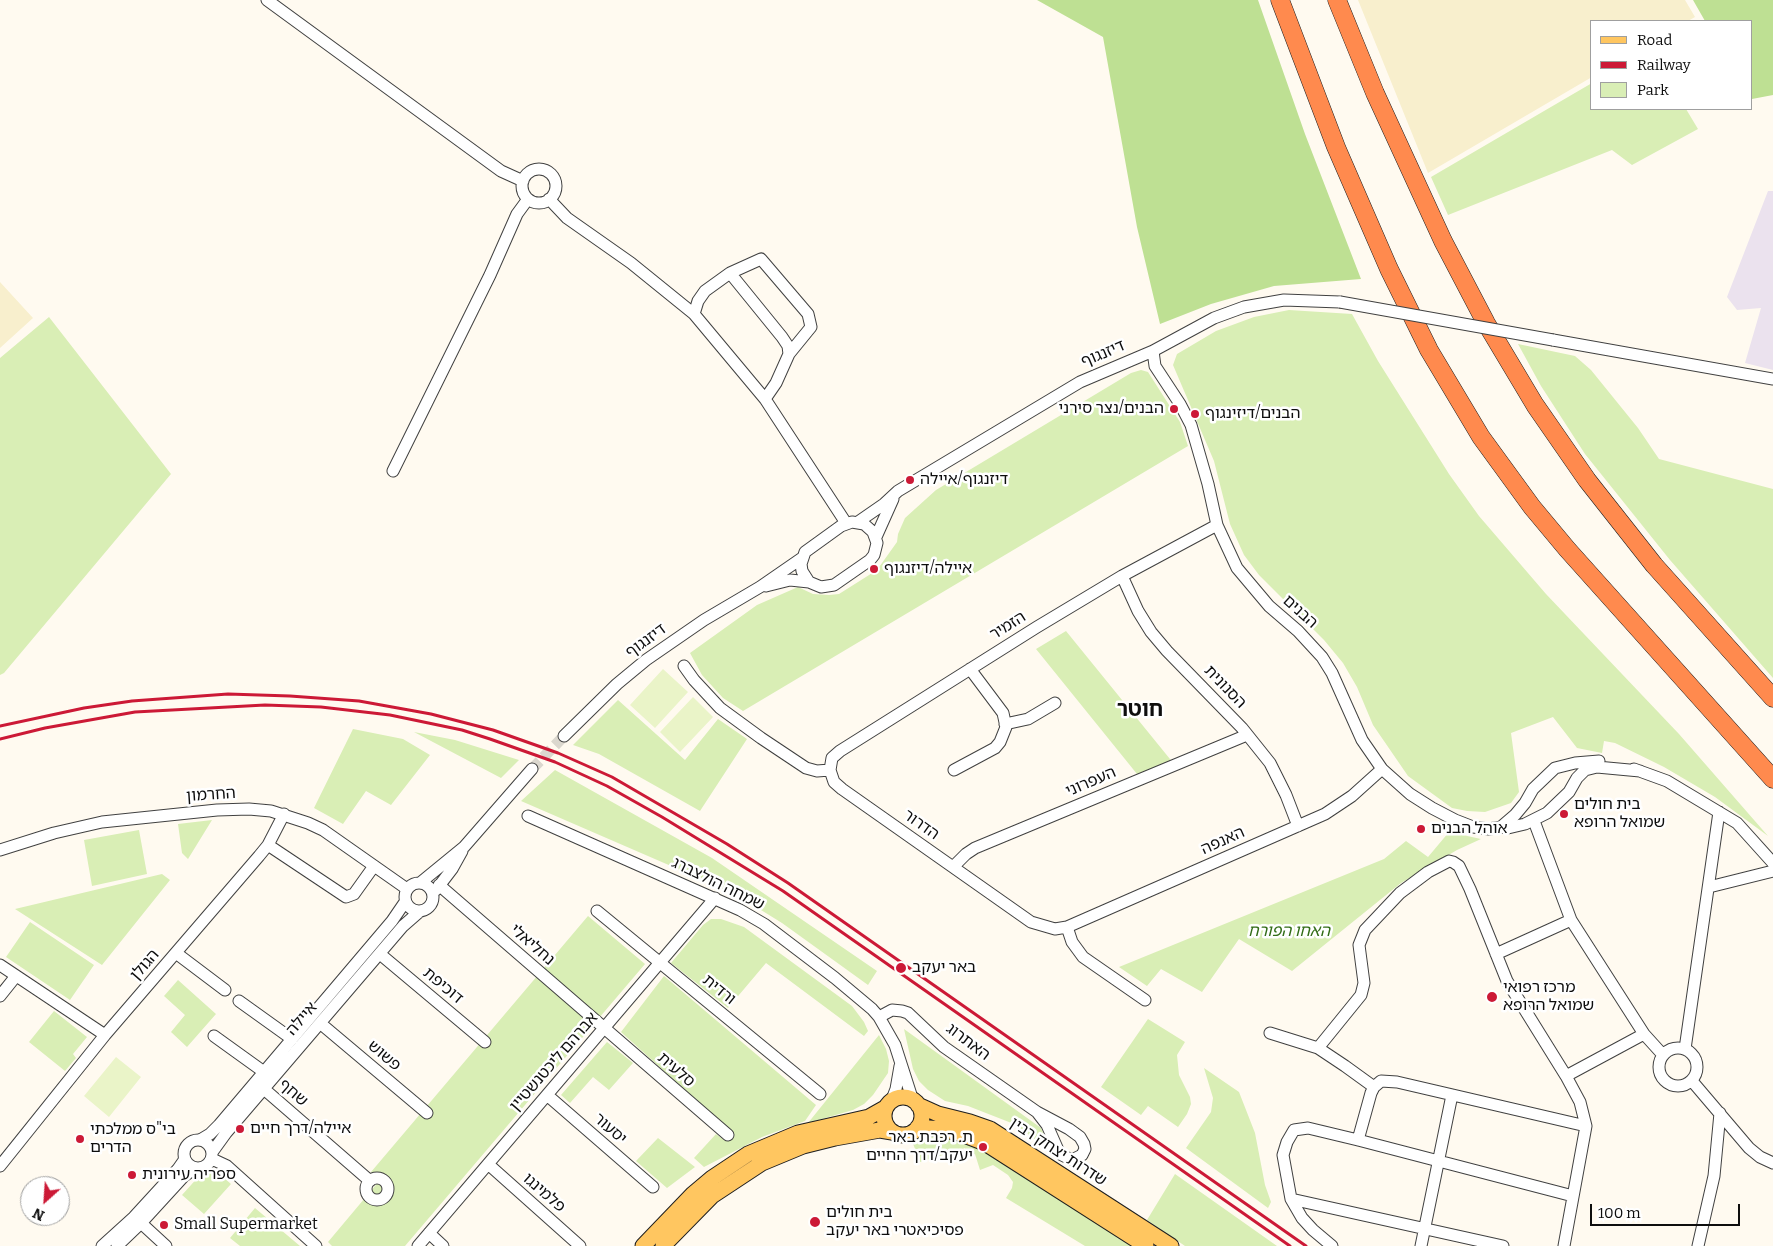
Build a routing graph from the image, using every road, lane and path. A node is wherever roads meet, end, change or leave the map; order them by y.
1 (267, 0) edge
2 (1280, 0) edge
3 (1337, 0) edge
4 (523, 181) junction
5 (528, 198) junction
6 (549, 199) junction
7 (730, 273) junction
8 (694, 314) junction
9 (1152, 350) junction
10 (790, 354) junction
11 (1773, 379) edge
12 (765, 399) junction
13 (393, 471) dead end
14 (898, 491) junction
15 (858, 522) junction
16 (846, 523) junction
17 (1217, 525) junction
18 (876, 537) junction
19 (802, 558) junction
20 (1122, 576) junction
21 (809, 582) junction
22 (760, 587) junction
23 (684, 666) dead end
24 (970, 669) junction
25 (1773, 698) edge
26 (1055, 703) dead end
27 (1005, 724) junction
28 (1247, 735) junction
29 (564, 736) tunnel mouth
30 (1605, 765) junction
31 (532, 769) tunnel mouth
32 (1382, 769) junction
33 (830, 770) junction
34 (954, 770) dead end
35 (1773, 779) edge
36 (1719, 812) junction
37 (284, 814) junction
38 (528, 816) dead end
39 (1534, 821) junction
40 (1298, 826) junction
41 (1501, 827) junction
42 (268, 845) junction
43 (464, 847) junction
44 (0, 850) edge
45 (1773, 863) edge
46 (374, 866) junction
47 (953, 867) junction
48 (1773, 871) edge
49 (420, 883) junction
50 (1709, 887) junction
51 (407, 889) junction
52 (436, 890) junction
53 (715, 898) junction
54 (405, 902) junction
55 (419, 912) junction
56 (597, 912) dead end
57 (1571, 920) junction
58 (1067, 927) junction
59 (176, 953) junction
60 (380, 954) junction
61 (1496, 954) junction
62 (660, 963) junction
63 (0, 966) edge
64 (16, 976) junction
65 (225, 990) dead end
66 (0, 996) edge
67 (1145, 1000) dead end
68 (239, 1001) dead end
69 (879, 1017) junction
70 (320, 1023) junction
71 (604, 1029) junction
72 (1270, 1033) dead end
73 (1644, 1034) junction
74 (105, 1035) junction
75 (214, 1036) dead end
76 (292, 1039) junction
77 (486, 1042) dead end
78 (1318, 1048) junction
79 (1685, 1049) junction
80 (1663, 1055) junction
81 (901, 1065) junction
82 (264, 1072) junction
83 (1566, 1076) junction
84 (1692, 1081) junction
85 (1374, 1086) junction
86 (264, 1089) junction
87 (820, 1094) dead end
88 (547, 1095) junction
89 (1452, 1095) junction
90 (916, 1103) junction
91 (888, 1105) junction
92 (1037, 1112) junction
93 (427, 1113) dead end
94 (1720, 1113) junction
95 (1586, 1126) junction
96 (918, 1127) junction
97 (892, 1132) junction
98 (728, 1135) dead end
99 (200, 1140) junction
100 (1358, 1140) junction
101 (212, 1155) junction
102 (185, 1159) junction
103 (1439, 1162) junction
104 (1773, 1163) edge
105 (488, 1164) junction
106 (0, 1166) edge
107 (196, 1168) junction
108 (370, 1181) dead end
109 (653, 1187) dead end
110 (1573, 1196) junction
111 (1291, 1199) junction
112 (141, 1223) junction
113 (1425, 1228) junction
114 (429, 1233) junction
115 (102, 1246) edge
116 (116, 1246) edge
117 (166, 1246) edge
118 (316, 1246) edge
119 (418, 1246) edge
120 (443, 1246) edge
121 (580, 1246) edge
122 (643, 1246) edge
123 (663, 1246) edge
124 (1146, 1246) edge
125 (1171, 1246) edge
126 (1332, 1246) edge
127 (1421, 1246) edge
128 (1502, 1246) edge
129 (1564, 1246) edge
130 (1698, 1246) edge

1 - 4 street
2 - 35 highway
3 - 25 highway
4 - 5 street
4 - 6 street
5 - 6 street
5 - 13 street
6 - 8 street
7 - 8 street
7 - 10 street
7 - 10 street
8 - 12 street
9 - 11 street, דיזנגוף, bridge
9 - 14 street, דיזנגוף
9 - 17 street, הבנים
10 - 12 street
12 - 16 street
14 - 15 street, דיזנגוף
14 - 18 street
15 - 16 street
15 - 18 street
16 - 19 street
17 - 20 street, הזמיר
17 - 32 street, הבנים
18 - 21 street
19 - 21 street
19 - 22 street, דיזנגוף
20 - 24 street, הזמיר
20 - 28 street, הסנונית
21 - 22 street, דיזנגוף
22 - 29 street, דיזנגוף
23 - 33 street
24 - 27 street
24 - 33 street, הזמיר
26 - 27 street
27 - 34 street
28 - 40 street, הסנונית
28 - 47 street, העפרוני
30 - 36 street
30 - 39 street, הבנים
30 - 41 street
31 - 43 street
32 - 40 street, האנפה
32 - 41 street, הבנים
33 - 47 street, הדרור
36 - 45 street
36 - 50 street
37 - 42 street, הגולן
37 - 44 street, החרמון
37 - 46 street, החרמון
38 - 53 street, שמחה הולצברג
39 - 41 street, הבנים
39 - 57 street
40 - 58 street, האנפה
42 - 46 street
42 - 59 street, הגולן
43 - 49 street
43 - 52 street
46 - 51 street, החרמון
47 - 58 street, הדרור
48 - 50 street
49 - 51 street
49 - 52 street
50 - 79 street
51 - 54 street
52 - 55 street
52 - 71 street, נחליאלי
53 - 62 street, אברהם ליכטנשטיין
53 - 69 street, שמחה הולצברג
54 - 55 street
54 - 76 street, איילה
55 - 60 street, איילה
56 - 62 street, ורדית
57 - 61 street
57 - 73 street
58 - 67 street
59 - 65 street
59 - 74 street, הגולן
60 - 70 street, איילה
60 - 77 street, דוכיפת
61 - 78 street
61 - 83 street
62 - 71 street, אברהם ליכטנשטיין
62 - 87 street, ורדית
63 - 64 street
64 - 66 street
64 - 74 street
68 - 76 street
69 - 81 street, שמחה הולצברג
69 - 92 street, האתרוג
70 - 86 street, איילה
70 - 93 street, פשוש
71 - 88 street, אברהם ליכטנשטיין
71 - 98 street, סלעית
72 - 78 street
73 - 80 street
73 - 83 street
74 - 106 street, הגולן
75 - 82 street
76 - 82 street, איילה
78 - 85 street
79 - 80 street
79 - 84 street
80 - 84 street
81 - 90 street, שמחה הולצברג
81 - 91 street
82 - 99 street, איילה
83 - 95 street
84 - 94 street
85 - 89 street
85 - 100 street
86 - 101 street, איילה
86 - 108 street, שחף
88 - 105 street, אברהם ליכטנשטיין
88 - 109 street, יסעור
89 - 95 street
89 - 103 street
90 - 91 main road
90 - 96 main road
90 - 125 main road, שדרות יצחק רבין
91 - 97 main road
91 - 122 main road
92 - 92 street, האתרוג
94 - 104 street
94 - 130 street
95 - 110 street
96 - 97 main road
96 - 124 main road, שדרות יצחק רבין
97 - 123 main road
99 - 101 street
99 - 102 street
100 - 103 street
100 - 111 street
101 - 107 street
101 - 118 street
102 - 107 street
102 - 115 street
103 - 110 street
103 - 113 street
105 - 114 street, אברהם ליכטנשטיין
105 - 121 street, פלמינגו
107 - 112 street
110 - 129 street
111 - 113 street
111 - 126 street
112 - 116 street
112 - 117 street
113 - 127 street
113 - 128 street
114 - 119 street, אברהם ליכטנשטיין
114 - 120 street

